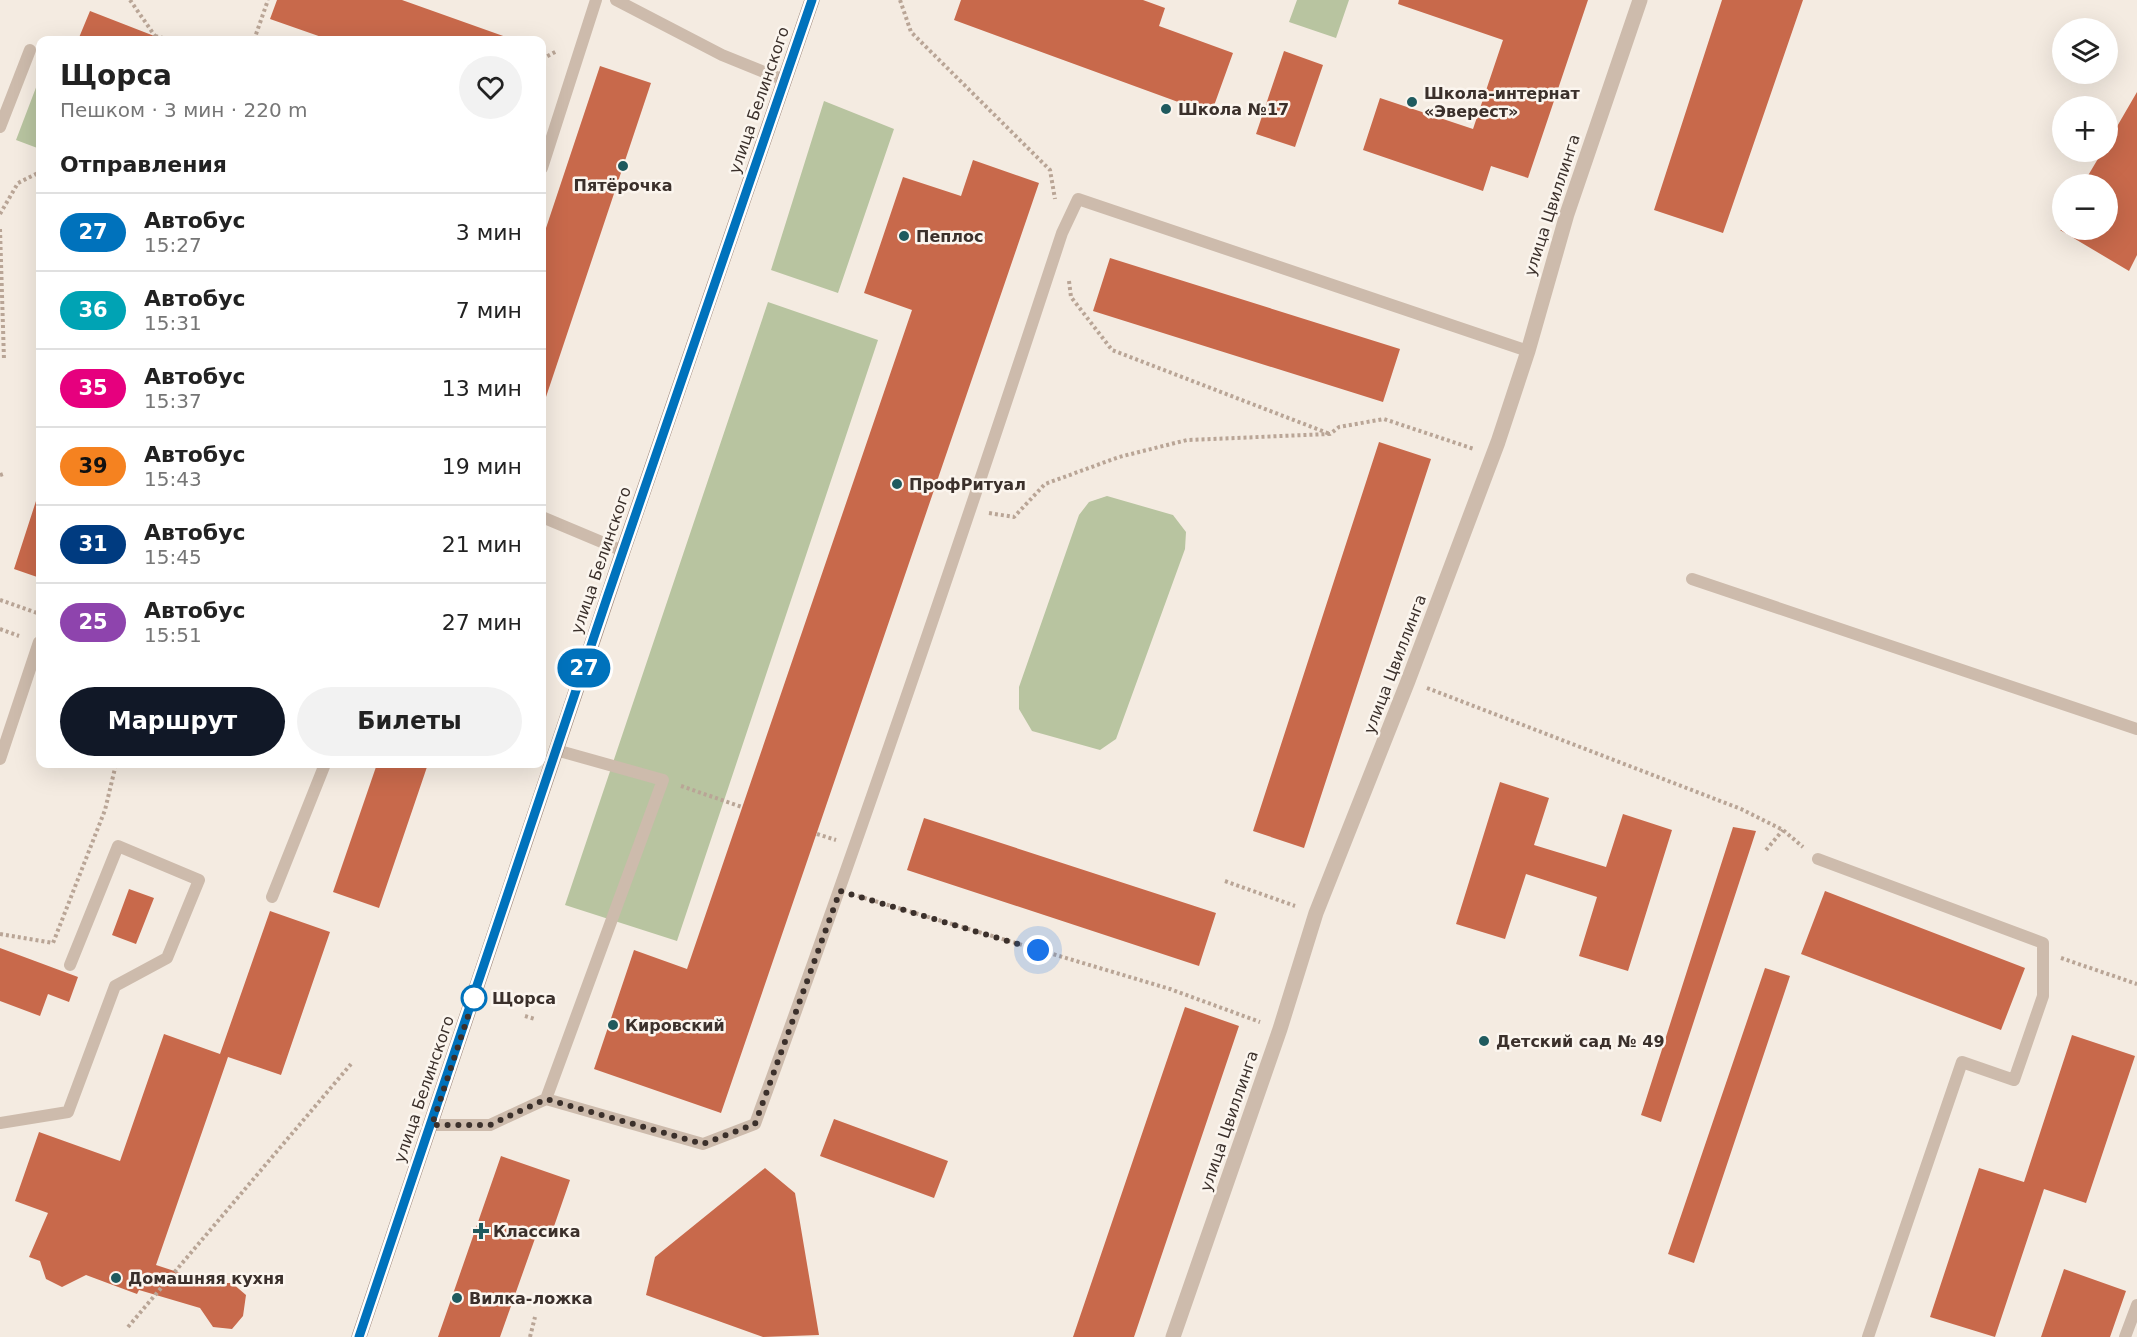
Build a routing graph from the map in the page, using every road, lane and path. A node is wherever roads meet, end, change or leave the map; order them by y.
1 (130, 0) edge
2 (268, 0) edge
3 (596, 0) edge
4 (616, 0) edge
5 (812, 0) edge
6 (900, 0) edge
7 (1640, 0) edge
8 (153, 36) edge
9 (255, 36) edge
10 (30, 50) dead end
11 (784, 80) junction
12 (0, 127) edge
13 (546, 156) edge
14 (36, 174) edge
15 (0, 214) edge
16 (0, 229) edge
17 (1062, 233) junction
18 (1068, 276) dead end
19 (1528, 351) junction
20 (4, 360) dead end
21 (1330, 434) junction
22 (1493, 456) junction
23 (971, 510) junction
24 (546, 519) edge
25 (623, 551) junction
26 (1692, 579) dead end
27 (0, 600) edge
28 (36, 613) edge
29 (36, 651) edge
30 (1408, 681) junction
31 (2137, 729) edge
32 (556, 750) junction
33 (0, 759) edge
34 (115, 768) edge
35 (323, 768) edge
36 (663, 780) junction
37 (742, 807) dead end
38 (1784, 830) junction
39 (1766, 850) dead end
40 (1818, 859) joint
41 (1225, 881) dead end
42 (840, 891) junction
43 (272, 897) dead end
44 (1316, 913) junction
45 (0, 934) edge
46 (2043, 943) junction
47 (70, 964) dead end
48 (2137, 984) edge
49 (525, 1016) dead end
50 (535, 1019) dead end
51 (1280, 1029) junction
52 (351, 1064) dead end
53 (546, 1099) junction
54 (0, 1123) edge
55 (432, 1125) junction
56 (2137, 1305) edge
57 (535, 1317) dead end
58 (128, 1327) dead end
59 (359, 1337) edge
60 (530, 1337) edge
61 (1173, 1337) edge
62 (1868, 1337) edge
63 (2125, 1337) edge

1 - 8 path
2 - 9 path
3 - 13 lane
4 - 11 lane
5 - 11 main road, улица Белинского
6 - 17 path
7 - 19 street, улица Цвиллинга
10 - 12 lane
11 - 25 main road, улица Белинского
14 - 15 path
16 - 20 path
17 - 19 lane
17 - 23 lane
18 - 21 path
19 - 22 street, улица Цвиллинга
21 - 22 path
21 - 23 path
22 - 30 street, улица Цвиллинга
23 - 42 lane
24 - 25 lane
25 - 32 main road, улица Белинского
26 - 31 lane
27 - 28 path
29 - 33 lane
30 - 38 path
30 - 44 street, улица Цвиллинга
32 - 36 lane
32 - 55 main road, улица Белинского
34 - 45 path
35 - 43 lane
36 - 37 path
36 - 53 lane
38 - 39 path
38 - 40 path
40 - 46 lane
41 - 44 path
42 - 51 path
42 - 53 lane
44 - 51 street, улица Цвиллинга
46 - 48 path
46 - 62 lane
47 - 54 lane
49 - 50 path
51 - 61 street, улица Цвиллинга
52 - 58 path
53 - 55 lane
55 - 59 main road, улица Белинского
56 - 63 lane
57 - 60 path

